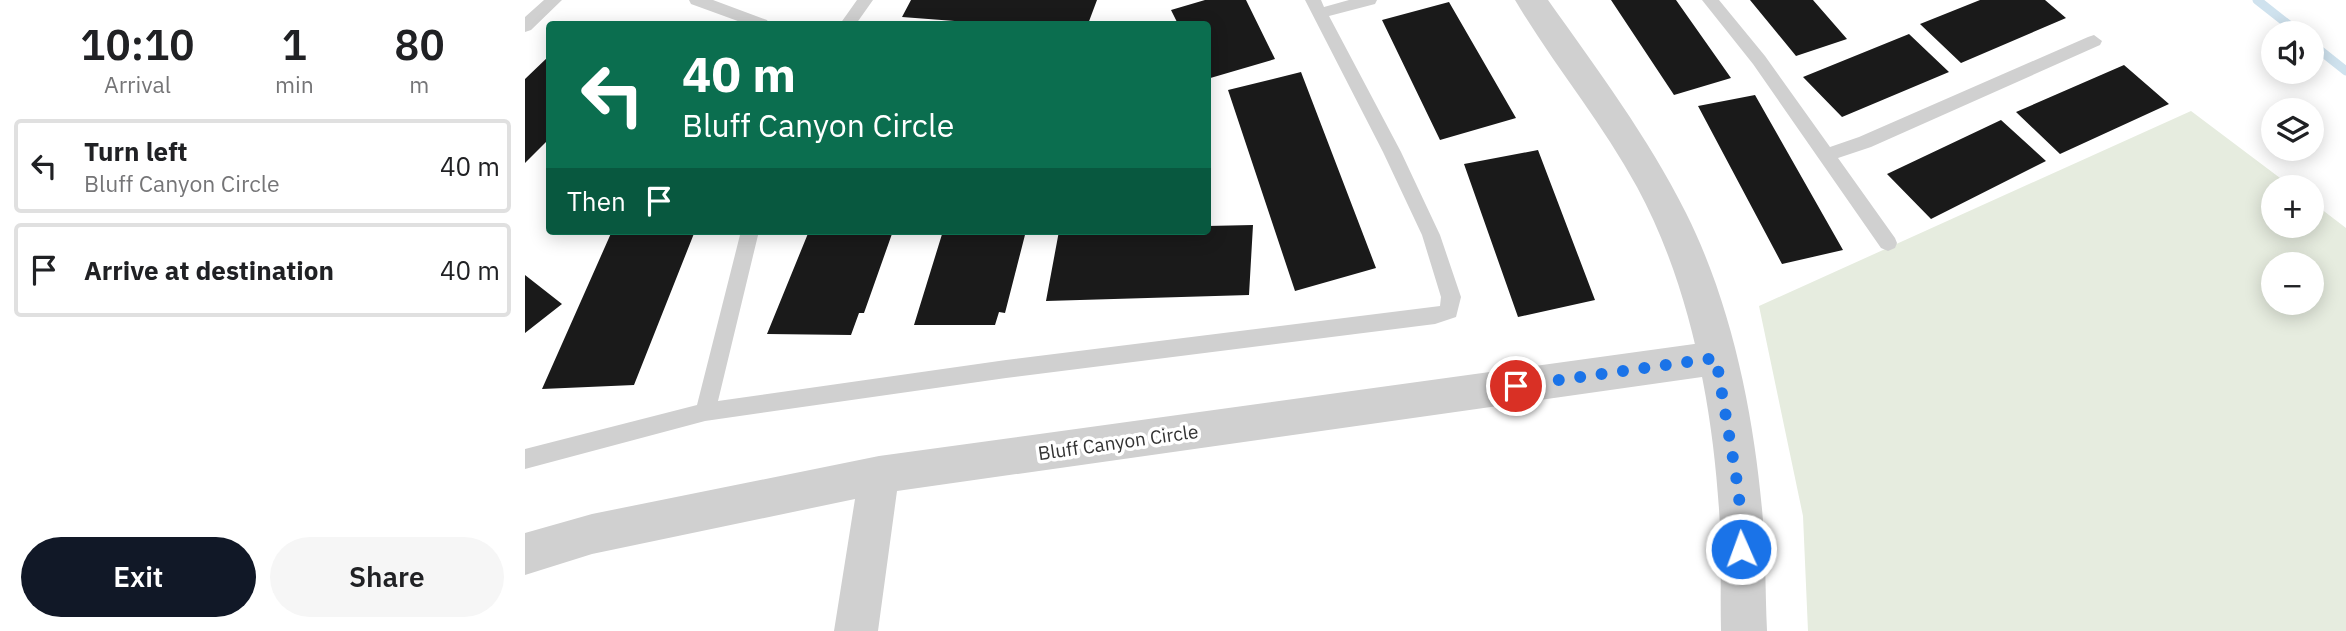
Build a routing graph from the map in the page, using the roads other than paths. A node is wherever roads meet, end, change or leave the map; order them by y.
1 (554, 0) edge
2 (697, 0) edge
3 (865, 0) edge
4 (1369, 0) edge
5 (1531, 0) edge
6 (1710, 0) edge
7 (1317, 6) edge
8 (753, 21) edge
9 (850, 21) edge
10 (525, 26) edge
11 (2094, 41) dead end
12 (1826, 155) junction
13 (749, 235) edge
14 (1888, 243) dead end
15 (1716, 358) junction
16 (705, 412) junction
17 (525, 459) edge
18 (879, 475) junction
19 (525, 554) edge
20 (856, 631) edge
21 (1744, 631) edge

1 - 10 lane
2 - 8 lane
3 - 9 lane
4 - 7 lane
5 - 15 street
6 - 12 lane
7 - 16 lane
11 - 12 lane
12 - 14 lane
13 - 16 lane
15 - 18 street, Bluff Canyon Circle
15 - 21 street
16 - 17 lane
18 - 19 street, Bluff Canyon Circle
18 - 20 street

